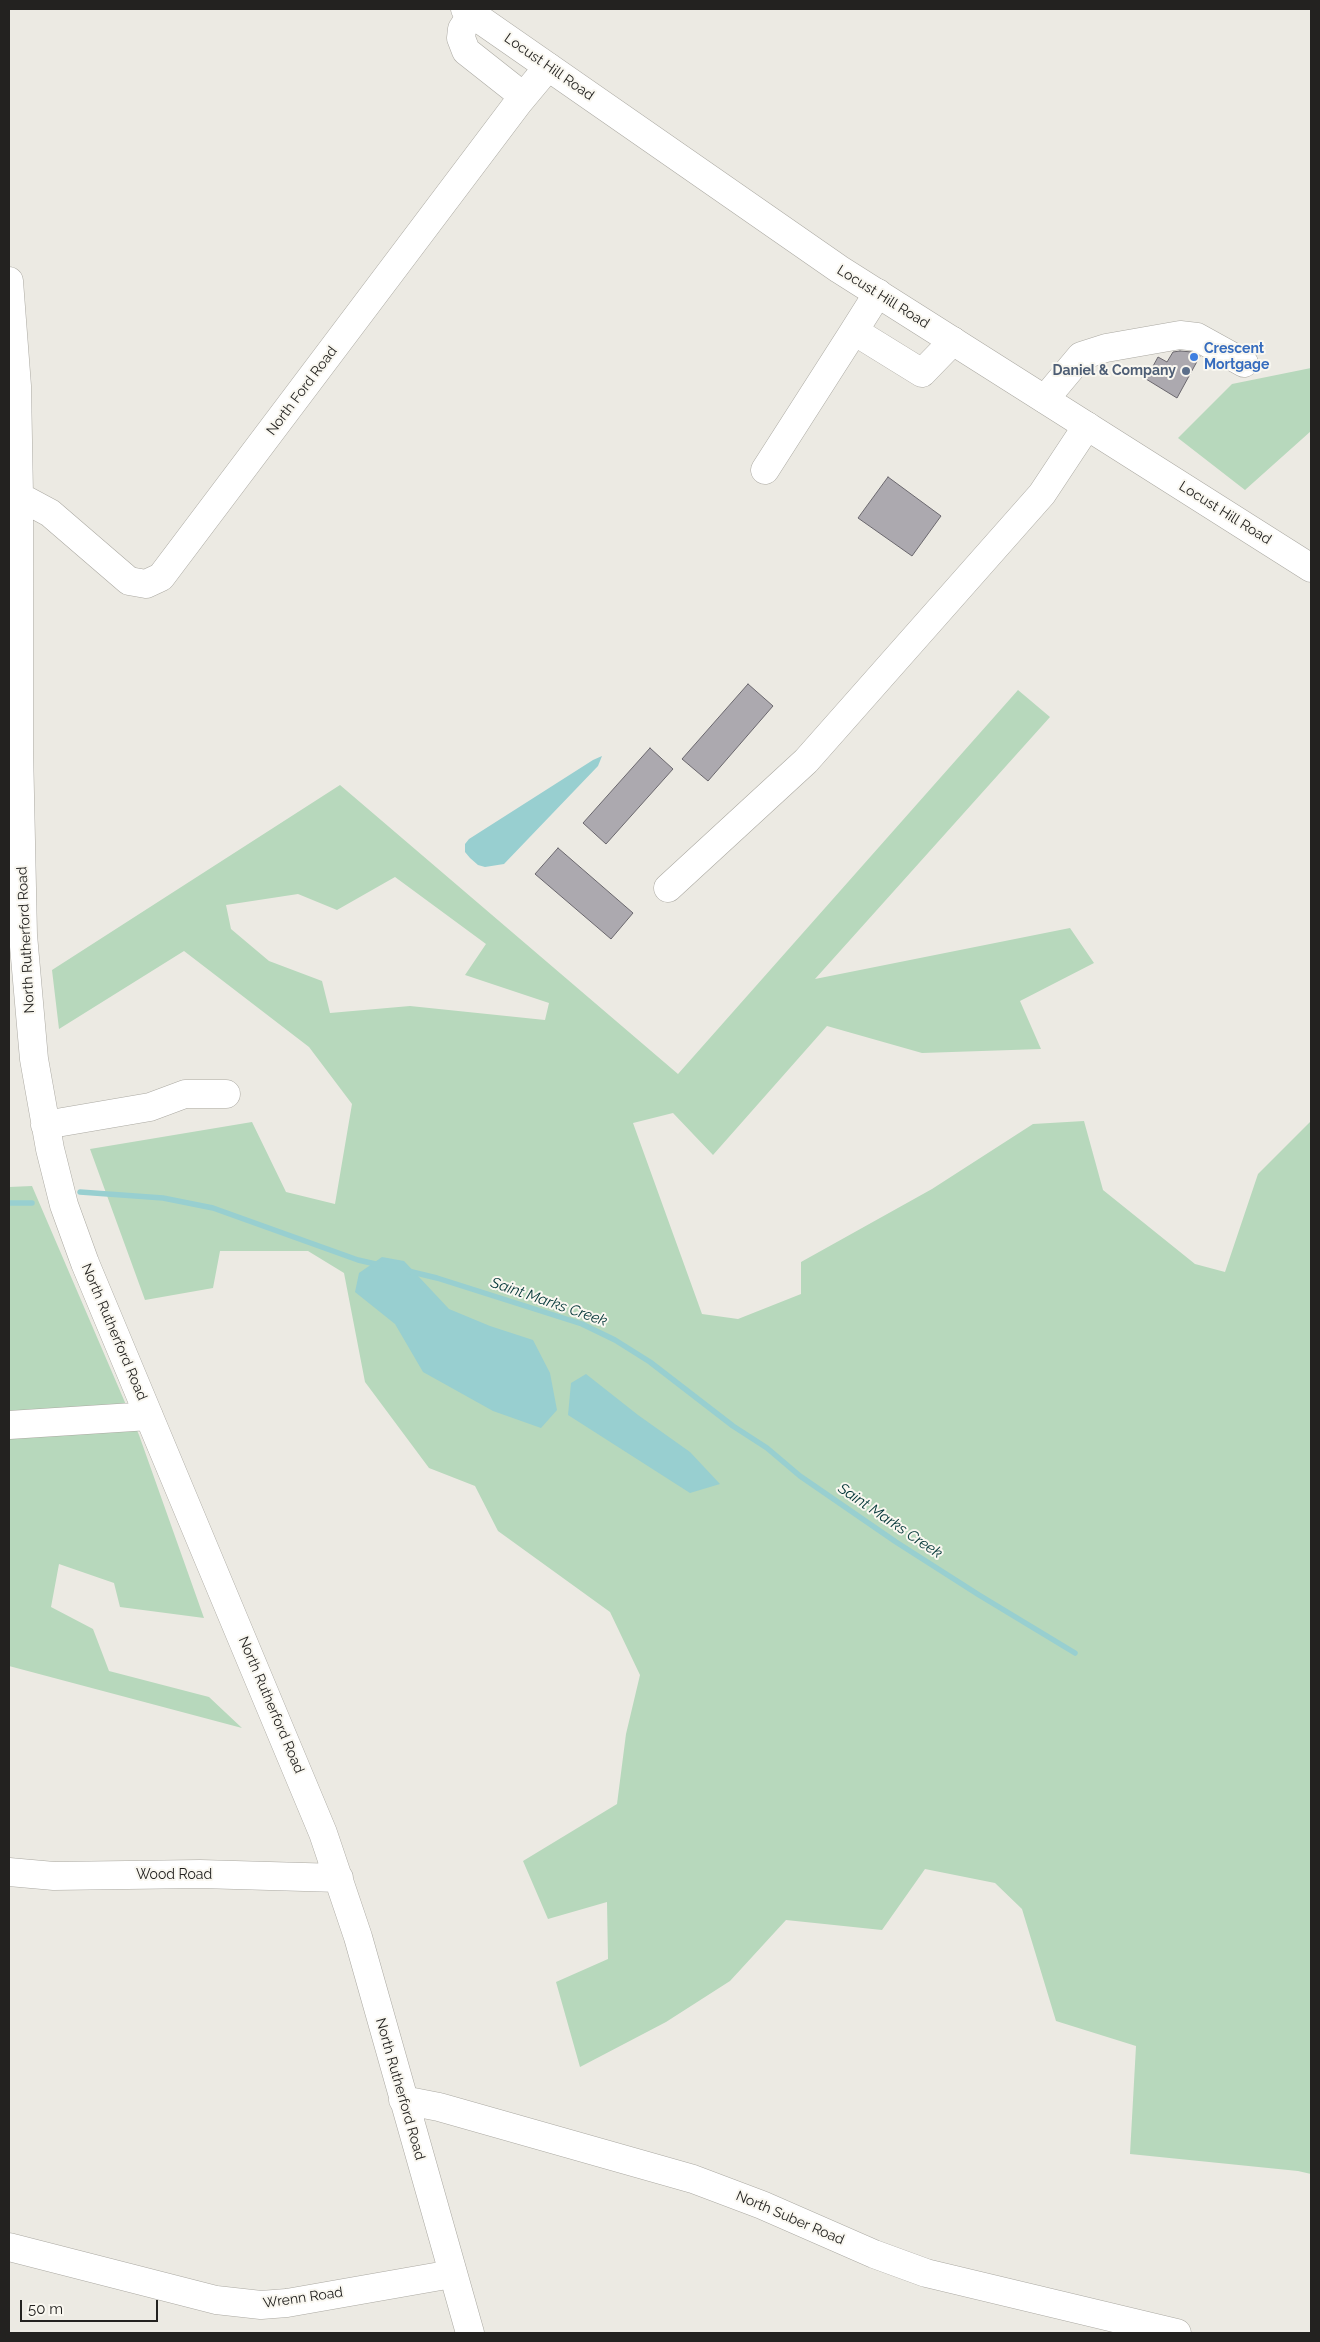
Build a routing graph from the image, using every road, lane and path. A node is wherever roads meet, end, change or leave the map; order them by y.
1 (468, 11) edge
2 (548, 67) junction
3 (524, 96) junction
4 (9, 281) edge
5 (878, 294) junction
6 (854, 331) junction
7 (953, 341) junction
8 (1244, 363) dead end
9 (1045, 399) junction
10 (1087, 426) junction
11 (765, 470) dead end
12 (14, 493) edge
13 (1311, 568) edge
14 (668, 888) dead end
15 (226, 1094) dead end
16 (45, 1125) junction
17 (149, 1416) junction
18 (9, 1425) edge
19 (9, 1872) edge
20 (339, 1878) junction
21 (404, 2100) junction
22 (9, 2247) edge
23 (452, 2274) junction
24 (470, 2333) edge
25 (1177, 2333) edge

1 - 2 street, Locust Hill Road
1 - 3 street
2 - 3 street, North Ford Road
2 - 5 street, Locust Hill Road
3 - 12 street, North Ford Road
4 - 12 street, North Rutherford Road
5 - 6 street
5 - 7 street, Locust Hill Road
6 - 7 street
6 - 11 street
7 - 9 street, Locust Hill Road
8 - 9 street
9 - 10 street, Locust Hill Road
10 - 13 street, Locust Hill Road
10 - 14 street
12 - 16 street, North Rutherford Road
15 - 16 street
16 - 17 street, North Rutherford Road
17 - 18 street
17 - 20 street, North Rutherford Road
19 - 20 street, Wood Road
20 - 21 street, North Rutherford Road
21 - 23 street, North Rutherford Road
21 - 25 street, North Suber Road
22 - 23 street, Wrenn Road
23 - 24 street, North Rutherford Road

